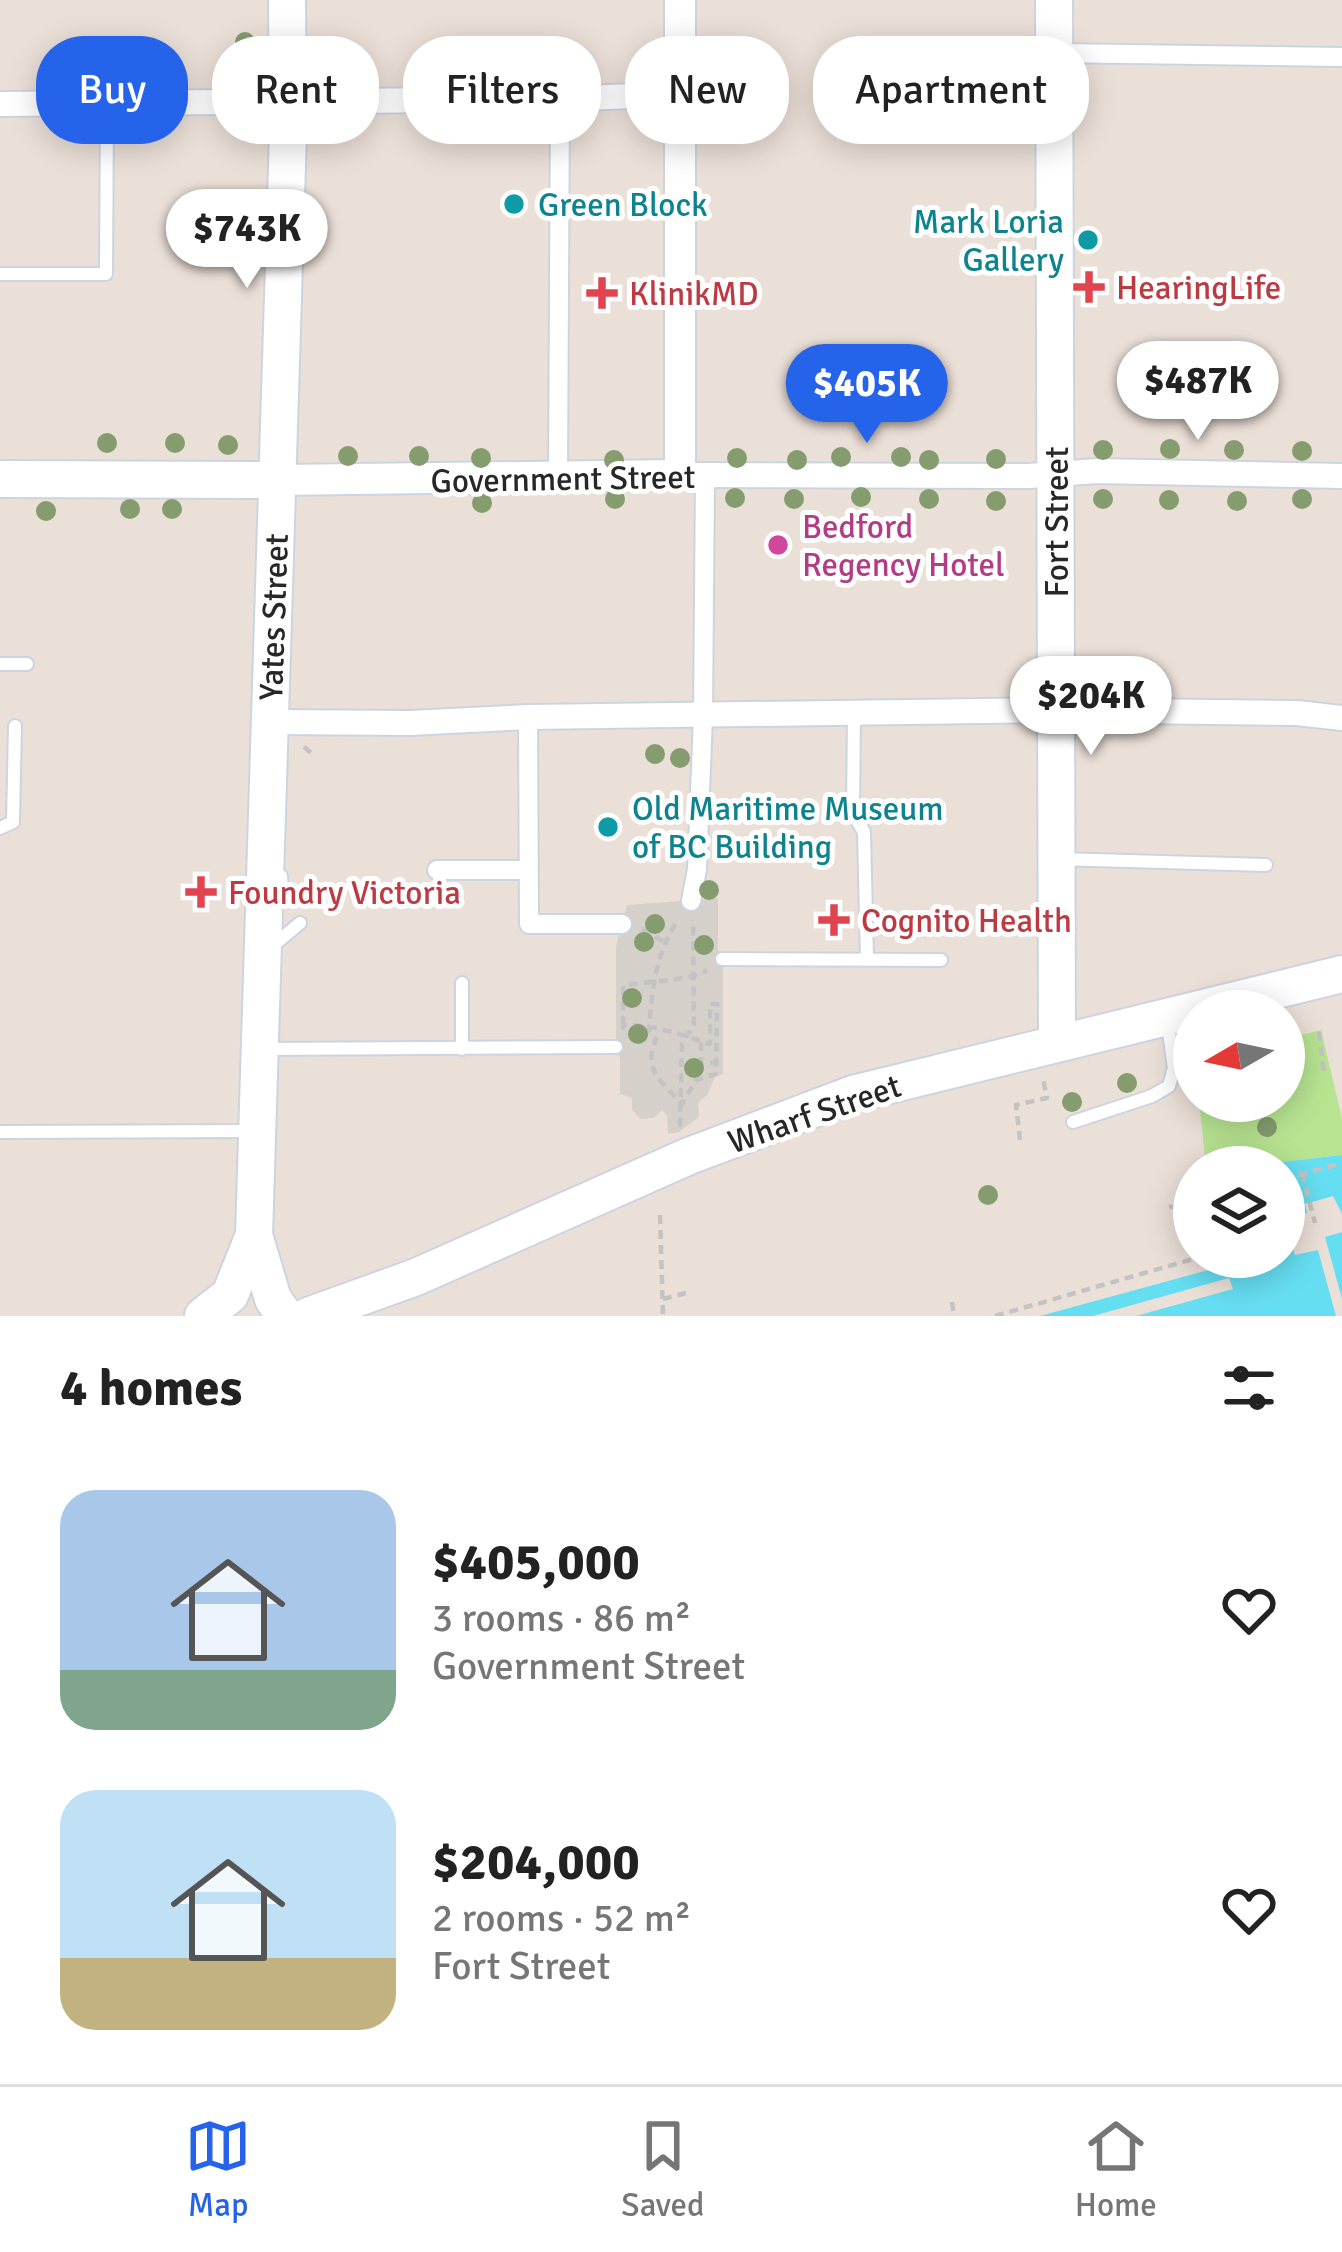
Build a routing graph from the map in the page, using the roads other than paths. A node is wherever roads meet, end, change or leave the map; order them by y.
1 (287, 0) edge
2 (680, 0) edge
3 (1054, 0) edge
4 (287, 36) edge
5 (680, 36) edge
6 (1054, 36) edge
7 (1089, 53) edge
8 (1342, 57) edge
9 (0, 104) edge
10 (36, 104) edge
11 (107, 144) edge
12 (287, 144) edge
13 (560, 144) edge
14 (682, 144) edge
15 (1054, 144) edge
16 (0, 274) edge
17 (1056, 474) junction
18 (693, 476) junction
19 (1342, 476) edge
20 (0, 479) edge
21 (558, 479) junction
22 (206, 480) junction
23 (278, 480) junction
24 (275, 544) junction
25 (0, 664) edge
26 (27, 664) dead end
27 (1054, 710) junction
28 (854, 713) junction
29 (528, 717) junction
30 (703, 717) junction
31 (1342, 718) edge
32 (285, 722) junction
33 (15, 726) dead end
34 (269, 810) junction
35 (0, 829) edge
36 (1057, 859) junction
37 (1266, 865) dead end
38 (437, 870) dead end
39 (529, 870) junction
40 (300, 900) dead end
41 (691, 901) road end
42 (300, 922) dead end
43 (622, 924) dead end
44 (265, 952) junction
45 (722, 959) dead end
46 (867, 959) junction
47 (941, 960) dead end
48 (1342, 974) edge
49 (462, 983) dead end
50 (1167, 1017) junction
51 (616, 1047) dead end
52 (259, 1049) junction
53 (462, 1049) junction
54 (1049, 1059) junction
55 (1073, 1122) dead end
56 (256, 1131) junction
57 (0, 1132) edge
58 (254, 1235) junction
59 (203, 1316) edge
60 (285, 1316) edge
61 (308, 1316) edge

1 - 4 main road, Yates Street
2 - 5 street
3 - 6 main road, Fort Street
7 - 8 street
9 - 10 street
11 - 16 lane
12 - 23 main road, Yates Street
13 - 21 street
14 - 18 street
15 - 17 main road, Fort Street
17 - 18 street, Government Street
17 - 19 street, Government Street
17 - 27 main road, Fort Street
18 - 21 street, Government Street
18 - 30 street
20 - 22 main road, Government Street
21 - 23 street, Government Street
22 - 23 main road, Government Street
22 - 24 main road
23 - 24 main road, Yates Street
24 - 32 main road, Yates Street
25 - 26 lane
27 - 28 street
27 - 31 street
27 - 36 main road, Fort Street
28 - 30 street
28 - 46 lane
29 - 30 street
29 - 32 street
29 - 39 street
30 - 41 street
32 - 34 main road, Yates Street
33 - 35 lane
34 - 40 lane
34 - 44 main road, Yates Street
36 - 37 lane
36 - 54 main road, Fort Street
38 - 39 street
39 - 43 street
42 - 44 lane
44 - 52 main road, Yates Street
45 - 46 lane
46 - 47 lane
48 - 50 main road, Wharf Street
49 - 53 lane
50 - 54 main road, Wharf Street
50 - 55 lane
51 - 53 lane
52 - 53 lane
52 - 56 main road, Yates Street
54 - 61 main road, Wharf Street
56 - 57 lane
56 - 58 main road, Yates Street
58 - 59 main road, Yates Street
58 - 60 main road, Yates Street

